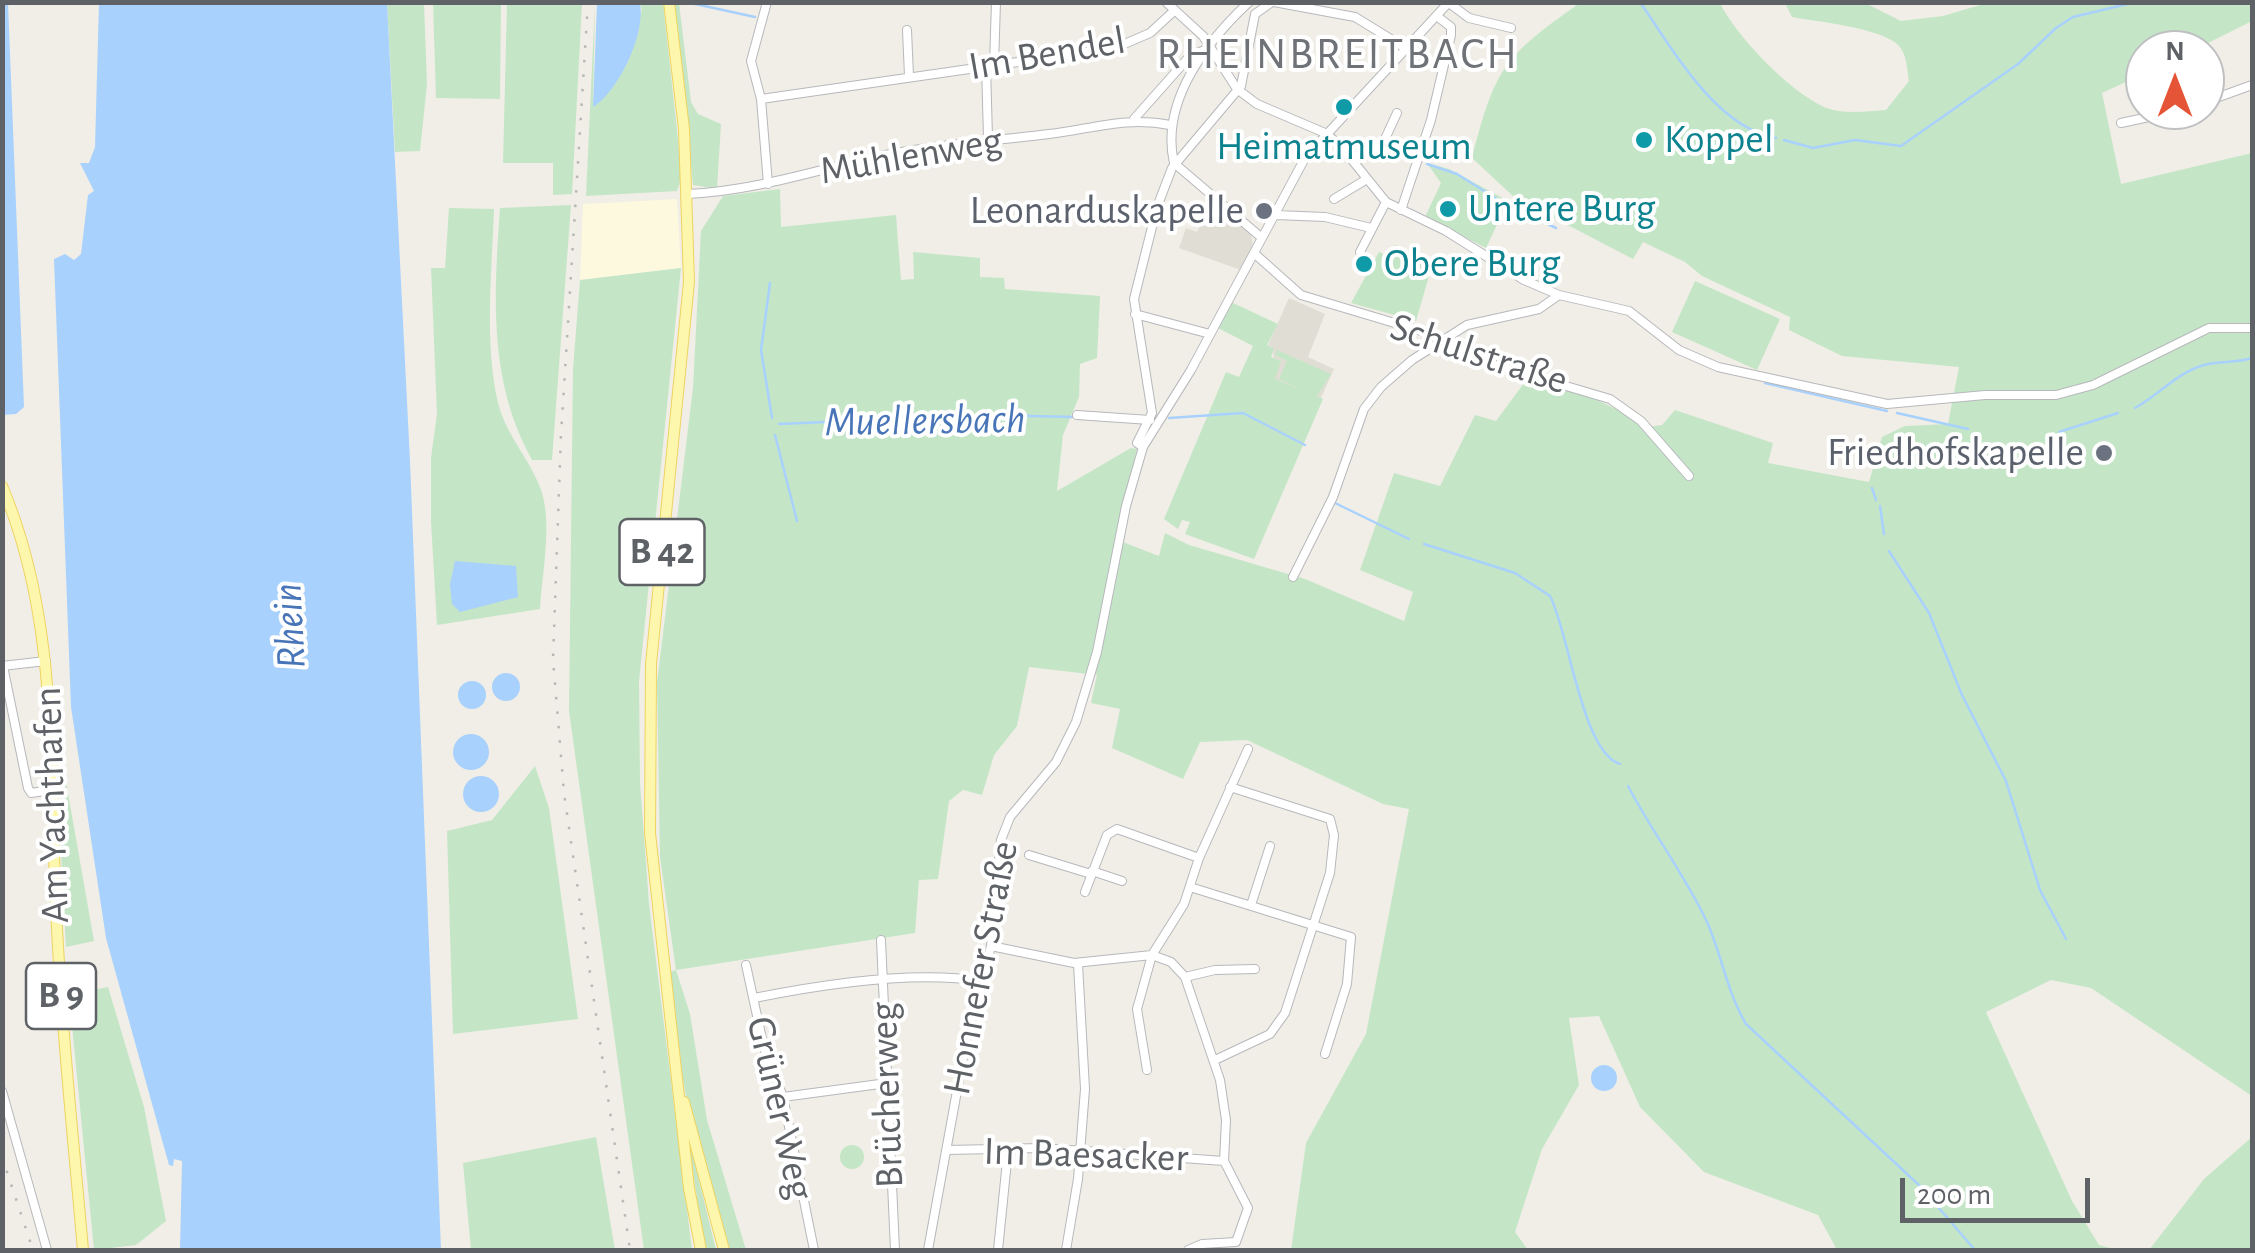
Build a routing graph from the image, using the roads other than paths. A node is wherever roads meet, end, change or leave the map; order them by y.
1 (669, 2) edge
2 (767, 2) edge
3 (996, 2) edge
4 (1166, 2) edge
5 (1248, 2) edge
6 (1273, 2) edge
7 (1339, 2) edge
8 (1449, 3) edge
9 (1298, 5) edge
10 (1174, 6) edge
11 (1338, 16) junction
12 (1438, 18) junction
13 (1511, 28) dead end
14 (907, 30) dead end
15 (1206, 46) junction
16 (1407, 49) junction
17 (990, 66) junction
18 (909, 76) junction
19 (2252, 85) edge
20 (1237, 89) junction
21 (2225, 95) edge
22 (761, 99) junction
23 (1397, 112) dead end
24 (1134, 119) junction
25 (2121, 123) dead end
26 (2125, 123) edge
27 (1170, 125) junction
28 (1325, 133) junction
29 (988, 138) junction
30 (1352, 157) junction
31 (1176, 165) junction
32 (1366, 179) junction
33 (768, 184) junction
34 (688, 194) junction
35 (1334, 199) dead end
36 (1386, 202) junction
37 (1401, 210) junction
38 (1276, 213) junction
39 (1371, 228) junction
40 (1262, 238) junction
41 (1360, 252) dead end
42 (1255, 254) junction
43 (1558, 295) junction
44 (1135, 314) junction
45 (2252, 328) edge
46 (1210, 334) junction
47 (1446, 341) junction
48 (1076, 414) dead end
49 (1150, 420) junction
50 (1144, 447) junction
51 (1689, 476) dead end
52 (2, 486) edge
53 (1293, 577) dead end
54 (46, 662) junction
55 (3, 666) edge
56 (1248, 749) dead end
57 (1230, 787) junction
58 (50, 790) junction
59 (1270, 846) dead end
60 (1030, 855) dead end
61 (1199, 858) junction
62 (1092, 873) junction
63 (1122, 881) dead end
64 (1190, 886) junction
65 (1085, 892) dead end
66 (1251, 905) junction
67 (1314, 923) junction
68 (881, 940) dead end
69 (990, 946) junction
70 (1152, 955) junction
71 (1078, 964) junction
72 (746, 965) dead end
73 (1255, 969) dead end
74 (1185, 977) junction
75 (982, 981) junction
76 (882, 982) junction
77 (754, 998) junction
78 (1325, 1054) dead end
79 (1214, 1060) junction
80 (1147, 1070) dead end
81 (887, 1083) junction
82 (677, 1087) junction
83 (2, 1090) edge
84 (783, 1096) junction
85 (947, 1150) junction
86 (1008, 1151) junction
87 (1081, 1151) junction
88 (1224, 1160) junction
89 (47, 1250) edge
90 (83, 1250) edge
91 (701, 1250) edge
92 (724, 1250) edge
93 (814, 1250) edge
94 (895, 1250) edge
95 (918, 1250) edge
96 (928, 1250) edge
97 (995, 1250) edge
98 (1066, 1250) edge
99 (1188, 1250) edge

1 - 34 main road, B 42
2 - 22 street
3 - 17 street
4 - 10 street
5 - 15 street
6 - 9 street
6 - 20 street
7 - 11 street
8 - 12 street
8 - 13 street
9 - 11 street
10 - 15 street
10 - 17 street, Im Bendel
11 - 16 street
12 - 16 street
12 - 37 street
14 - 18 street, Im Bendel
15 - 20 street
15 - 24 street
15 - 27 street
16 - 28 street
17 - 18 street, Im Bendel
17 - 29 street
18 - 22 street, Im Bendel
19 - 21 street
20 - 28 street
20 - 31 street
22 - 33 street
23 - 30 street
24 - 27 street, Mühlenweg
24 - 29 street, Mühlenweg
25 - 26 street
27 - 31 street
28 - 30 street
28 - 38 street
29 - 33 street, Mühlenweg
30 - 32 street
31 - 40 street
31 - 44 street
32 - 35 street
32 - 36 street
33 - 34 street, Mühlenweg
34 - 82 main road, B 42
36 - 37 street
36 - 39 street
37 - 43 street
38 - 39 street
38 - 40 street
39 - 41 street
40 - 42 street
42 - 46 street
42 - 47 street, Schulstraße
43 - 45 street
43 - 47 street
44 - 46 street
44 - 49 street
46 - 50 street
47 - 51 street, Schulstraße
47 - 53 street
48 - 49 street
49 - 50 street
50 - 69 street, Honnefer Straße
52 - 54 main road, Am Yachthafen / B 9
54 - 55 street
54 - 58 main road, Am Yachthafen / B 9
55 - 58 street
56 - 57 street
57 - 61 street
57 - 67 street
58 - 90 main road, Am Yachthafen / B 9
59 - 66 street
60 - 62 street
61 - 62 street
61 - 64 street
62 - 63 street
62 - 65 street
64 - 66 street
64 - 70 street
66 - 67 street
67 - 78 street
67 - 79 street
68 - 76 street, Brücherweg
69 - 71 street
69 - 75 street, Honnefer Straße
70 - 71 street
70 - 74 street
70 - 80 street
71 - 87 street
72 - 77 street, Grüner Weg
73 - 74 street
74 - 79 street
75 - 76 street
75 - 85 street, Honnefer Straße
76 - 77 street
76 - 81 street, Brücherweg
77 - 84 street, Grüner Weg
79 - 88 street
81 - 84 street
81 - 94 street, Brücherweg
82 - 91 main road, B 42
82 - 92 main road
83 - 89 street
84 - 93 street, Grüner Weg
85 - 86 street, Im Baesacker
85 - 96 street, Honnefer Straße
86 - 87 street, Im Baesacker
86 - 97 street
87 - 88 street, Im Baesacker
87 - 98 street
88 - 99 street
95 - 96 street

